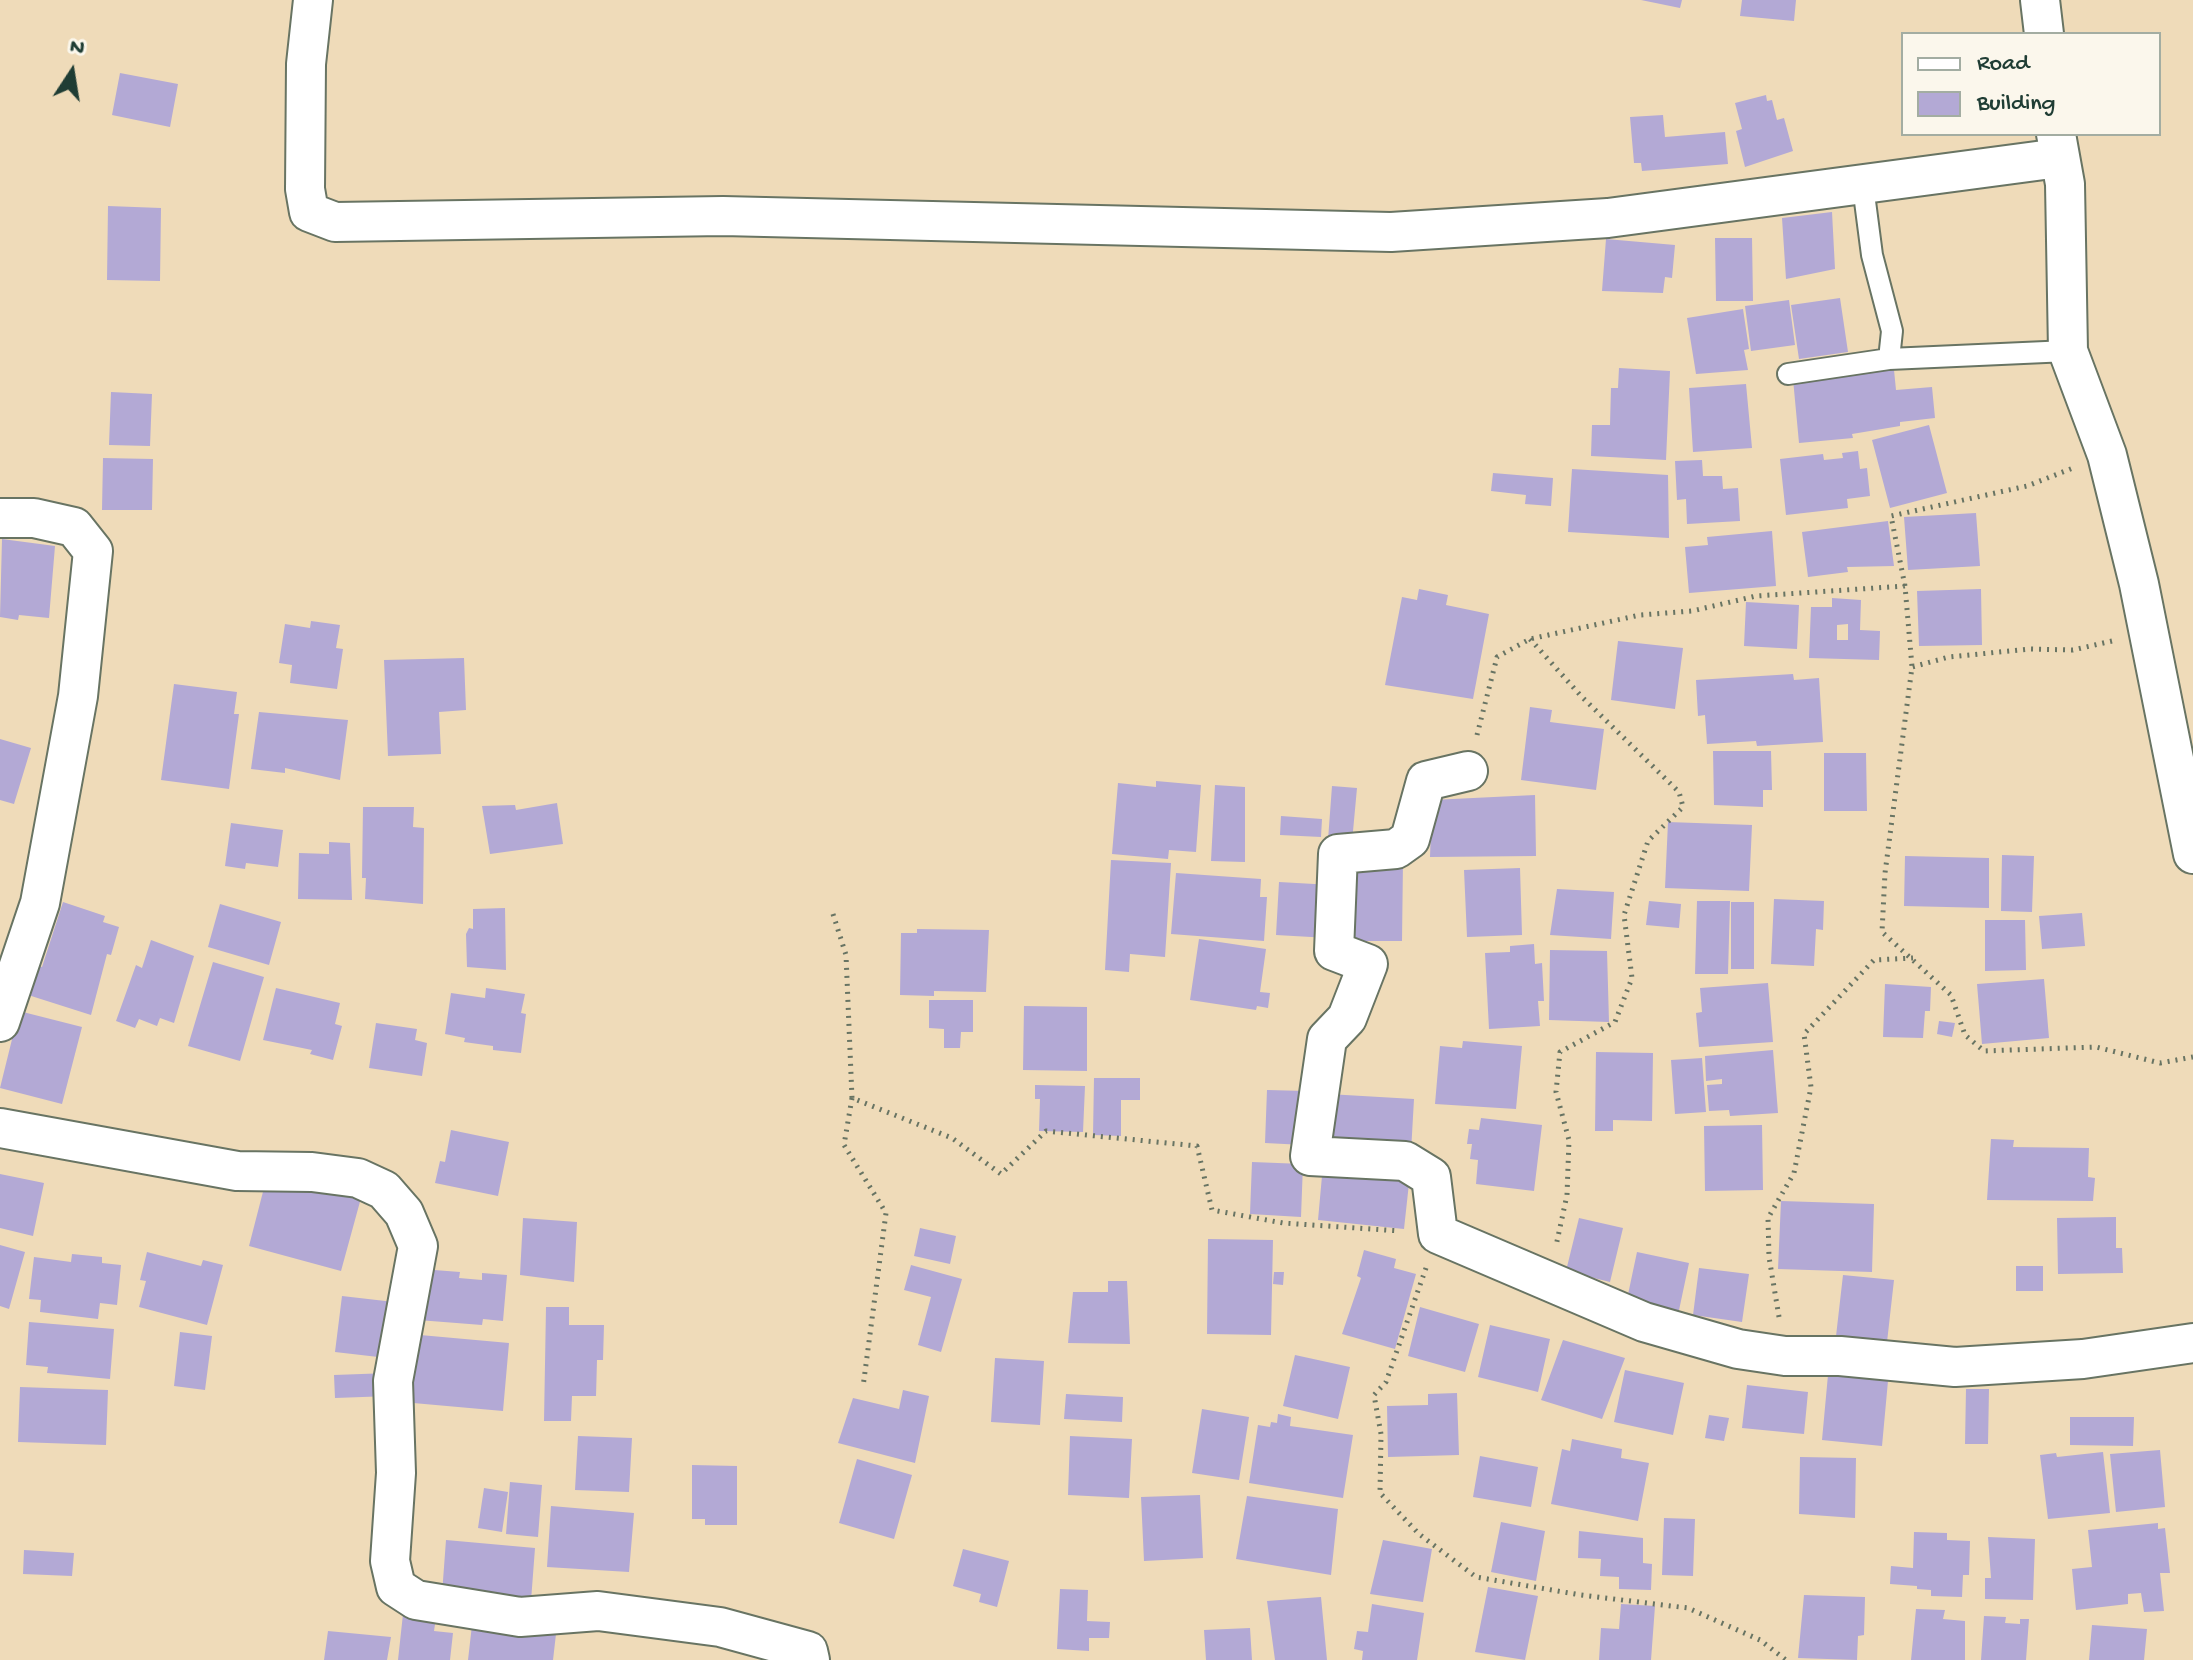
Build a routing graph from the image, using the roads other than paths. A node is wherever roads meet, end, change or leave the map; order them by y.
1 (313, 0) edge
2 (2040, 0) edge
3 (2044, 32) edge
4 (2058, 146) edge
5 (1863, 186) junction
6 (2068, 351) junction
7 (1889, 359) junction
8 (1788, 374) dead end
9 (0, 518) edge
10 (2179, 725) edge
11 (1468, 771) road end
12 (2193, 854) edge
13 (0, 1022) edge
14 (0, 1128) edge
15 (2193, 1343) edge
16 (810, 1660) edge

1 - 5 street
2 - 3 street
4 - 5 street
4 - 6 street
5 - 7 lane
6 - 7 lane
6 - 10 street
7 - 8 lane
9 - 13 street
10 - 12 street
11 - 15 street
14 - 16 street

